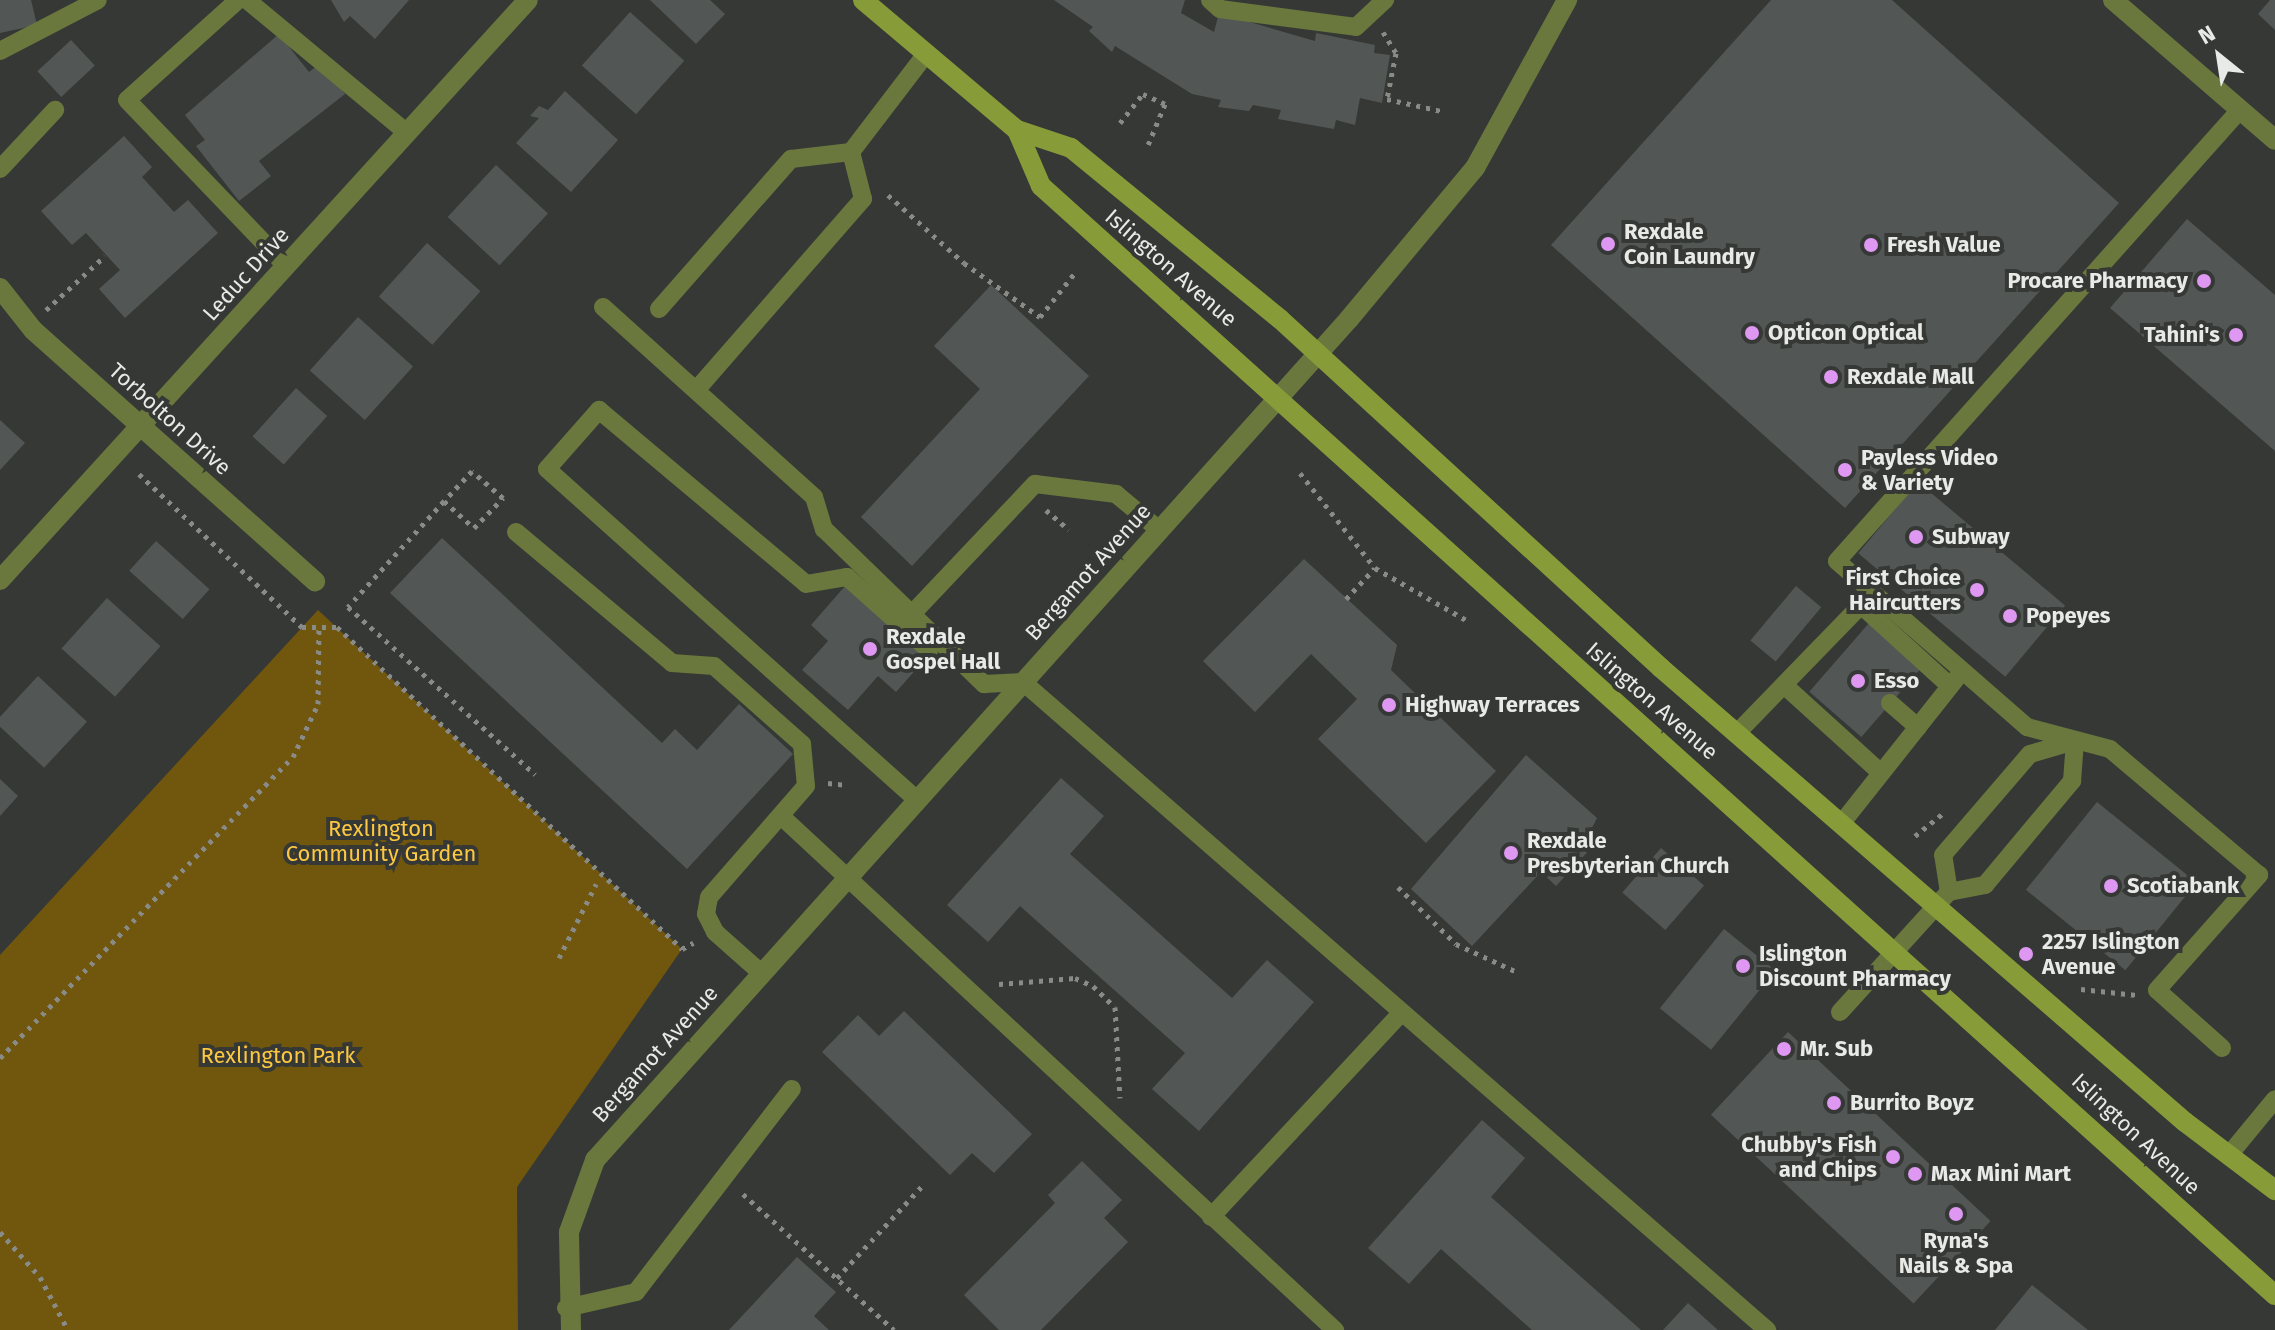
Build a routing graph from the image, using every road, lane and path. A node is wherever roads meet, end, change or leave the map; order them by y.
1 (98, 0) edge
2 (238, 0) edge
3 (247, 0) edge
4 (528, 0) edge
5 (863, 0) edge
6 (1210, 0) edge
7 (1385, 0) edge
8 (1567, 0) edge
9 (2113, 0) edge
10 (1367, 19) junction
11 (0, 51) edge
12 (926, 54) junction
13 (55, 110) dead end
14 (2240, 110) junction
15 (1441, 111) dead end
16 (1120, 123) dead end
17 (1017, 130) junction
18 (407, 133) junction
19 (2275, 140) edge
20 (1148, 145) dead end
21 (852, 158) junction
22 (0, 169) edge
23 (105, 256) dead end
24 (286, 266) junction
25 (1074, 274) dead end
26 (0, 288) edge
27 (603, 307) dead end
28 (659, 309) dead end
29 (29, 325) junction
30 (1318, 353) junction
31 (698, 388) junction
32 (1279, 397) junction
33 (141, 425) junction
34 (1300, 473) dead end
35 (139, 474) dead end
36 (444, 501) junction
37 (1158, 529) junction
38 (516, 532) dead end
39 (1375, 568) junction
40 (0, 580) edge
41 (315, 581) dead end
42 (1346, 599) dead end
43 (910, 616) junction
44 (1466, 620) dead end
45 (319, 627) junction
46 (1822, 646) junction
47 (1836, 659) dead end
48 (1962, 670) junction
49 (1023, 682) junction
50 (984, 684) junction
51 (1784, 685) junction
52 (1950, 686) junction
53 (1890, 703) dead end
54 (1918, 727) junction
55 (1737, 733) junction
56 (2075, 741) junction
57 (1881, 773) junction
58 (535, 774) dead end
59 (916, 799) junction
60 (781, 816) junction
61 (1841, 824) junction
62 (846, 876) junction
63 (596, 884) dead end
64 (1398, 887) dead end
65 (1943, 899) junction
66 (715, 932) junction
67 (1896, 952) junction
68 (559, 958) dead end
69 (760, 972) junction
70 (1519, 973) dead end
71 (970, 986) junction
72 (2081, 989) dead end
73 (2157, 990) junction
74 (1402, 1012) junction
75 (1840, 1012) dead end
76 (2222, 1048) dead end
77 (0, 1058) edge
78 (792, 1089) dead end
79 (2275, 1099) edge
80 (1120, 1136) junction
81 (2229, 1155) junction
82 (724, 1178) junction
83 (923, 1185) dead end
84 (2275, 1190) edge
85 (1211, 1217) junction
86 (0, 1232) edge
87 (837, 1278) junction
88 (2275, 1295) edge
89 (566, 1308) junction
90 (68, 1330) edge
91 (571, 1330) edge
92 (894, 1330) edge
93 (1335, 1330) edge
94 (1767, 1330) edge

1 - 11 lane
2 - 24 lane
3 - 18 lane
4 - 18 street, Leduc Drive
5 - 12 main road, Islington Avenue
6 - 10 lane
7 - 10 lane
8 - 30 street, Bergamot Avenue
9 - 14 street
10 - 15 path
12 - 17 main road, Islington Avenue
12 - 21 lane
13 - 22 lane
14 - 19 street
14 - 48 lane
16 - 20 path
17 - 30 main road, Islington Avenue
17 - 32 main road, Islington Avenue
18 - 24 street, Leduc Drive
21 - 25 path
21 - 28 lane
21 - 31 lane
23 - 29 path
24 - 33 street, Leduc Drive
26 - 29 street, Torbolton Drive
27 - 31 lane
29 - 33 street, Torbolton Drive
30 - 32 street, Bergamot Avenue
30 - 55 main road, Islington Avenue
31 - 43 lane
32 - 37 street, Bergamot Avenue
32 - 67 main road, Islington Avenue
33 - 40 street, Leduc Drive
33 - 41 street, Torbolton Drive
34 - 39 path
35 - 45 path
36 - 36 path
36 - 58 path
37 - 43 lane
37 - 49 street, Bergamot Avenue
38 - 60 lane
39 - 42 path
39 - 44 path
43 - 50 lane
45 - 66 path
45 - 77 path
46 - 47 lane
46 - 51 lane
46 - 52 lane
48 - 52 lane
48 - 56 lane
49 - 50 lane
49 - 59 street, Bergamot Avenue
49 - 74 lane
50 - 59 lane
51 - 55 lane
51 - 57 lane
52 - 54 lane
53 - 54 lane
54 - 57 lane
55 - 61 main road, Islington Avenue
56 - 65 lane
56 - 65 lane
56 - 73 lane
57 - 61 lane
59 - 62 street, Bergamot Avenue
60 - 62 lane
60 - 66 lane
61 - 65 main road, Islington Avenue
62 - 69 street, Bergamot Avenue
62 - 71 lane
63 - 68 path
64 - 70 path
65 - 67 lane
65 - 81 main road, Islington Avenue
66 - 69 lane
67 - 75 lane
67 - 88 main road, Islington Avenue
69 - 89 street, Bergamot Avenue
71 - 80 lane
71 - 80 path
72 - 73 path
73 - 76 lane
74 - 85 lane
74 - 94 lane
78 - 82 lane
79 - 81 lane
80 - 85 lane
81 - 84 main road, Islington Avenue
82 - 87 path
82 - 89 lane
83 - 87 path
85 - 93 lane
86 - 90 path
87 - 92 path
89 - 91 street, Bergamot Avenue

